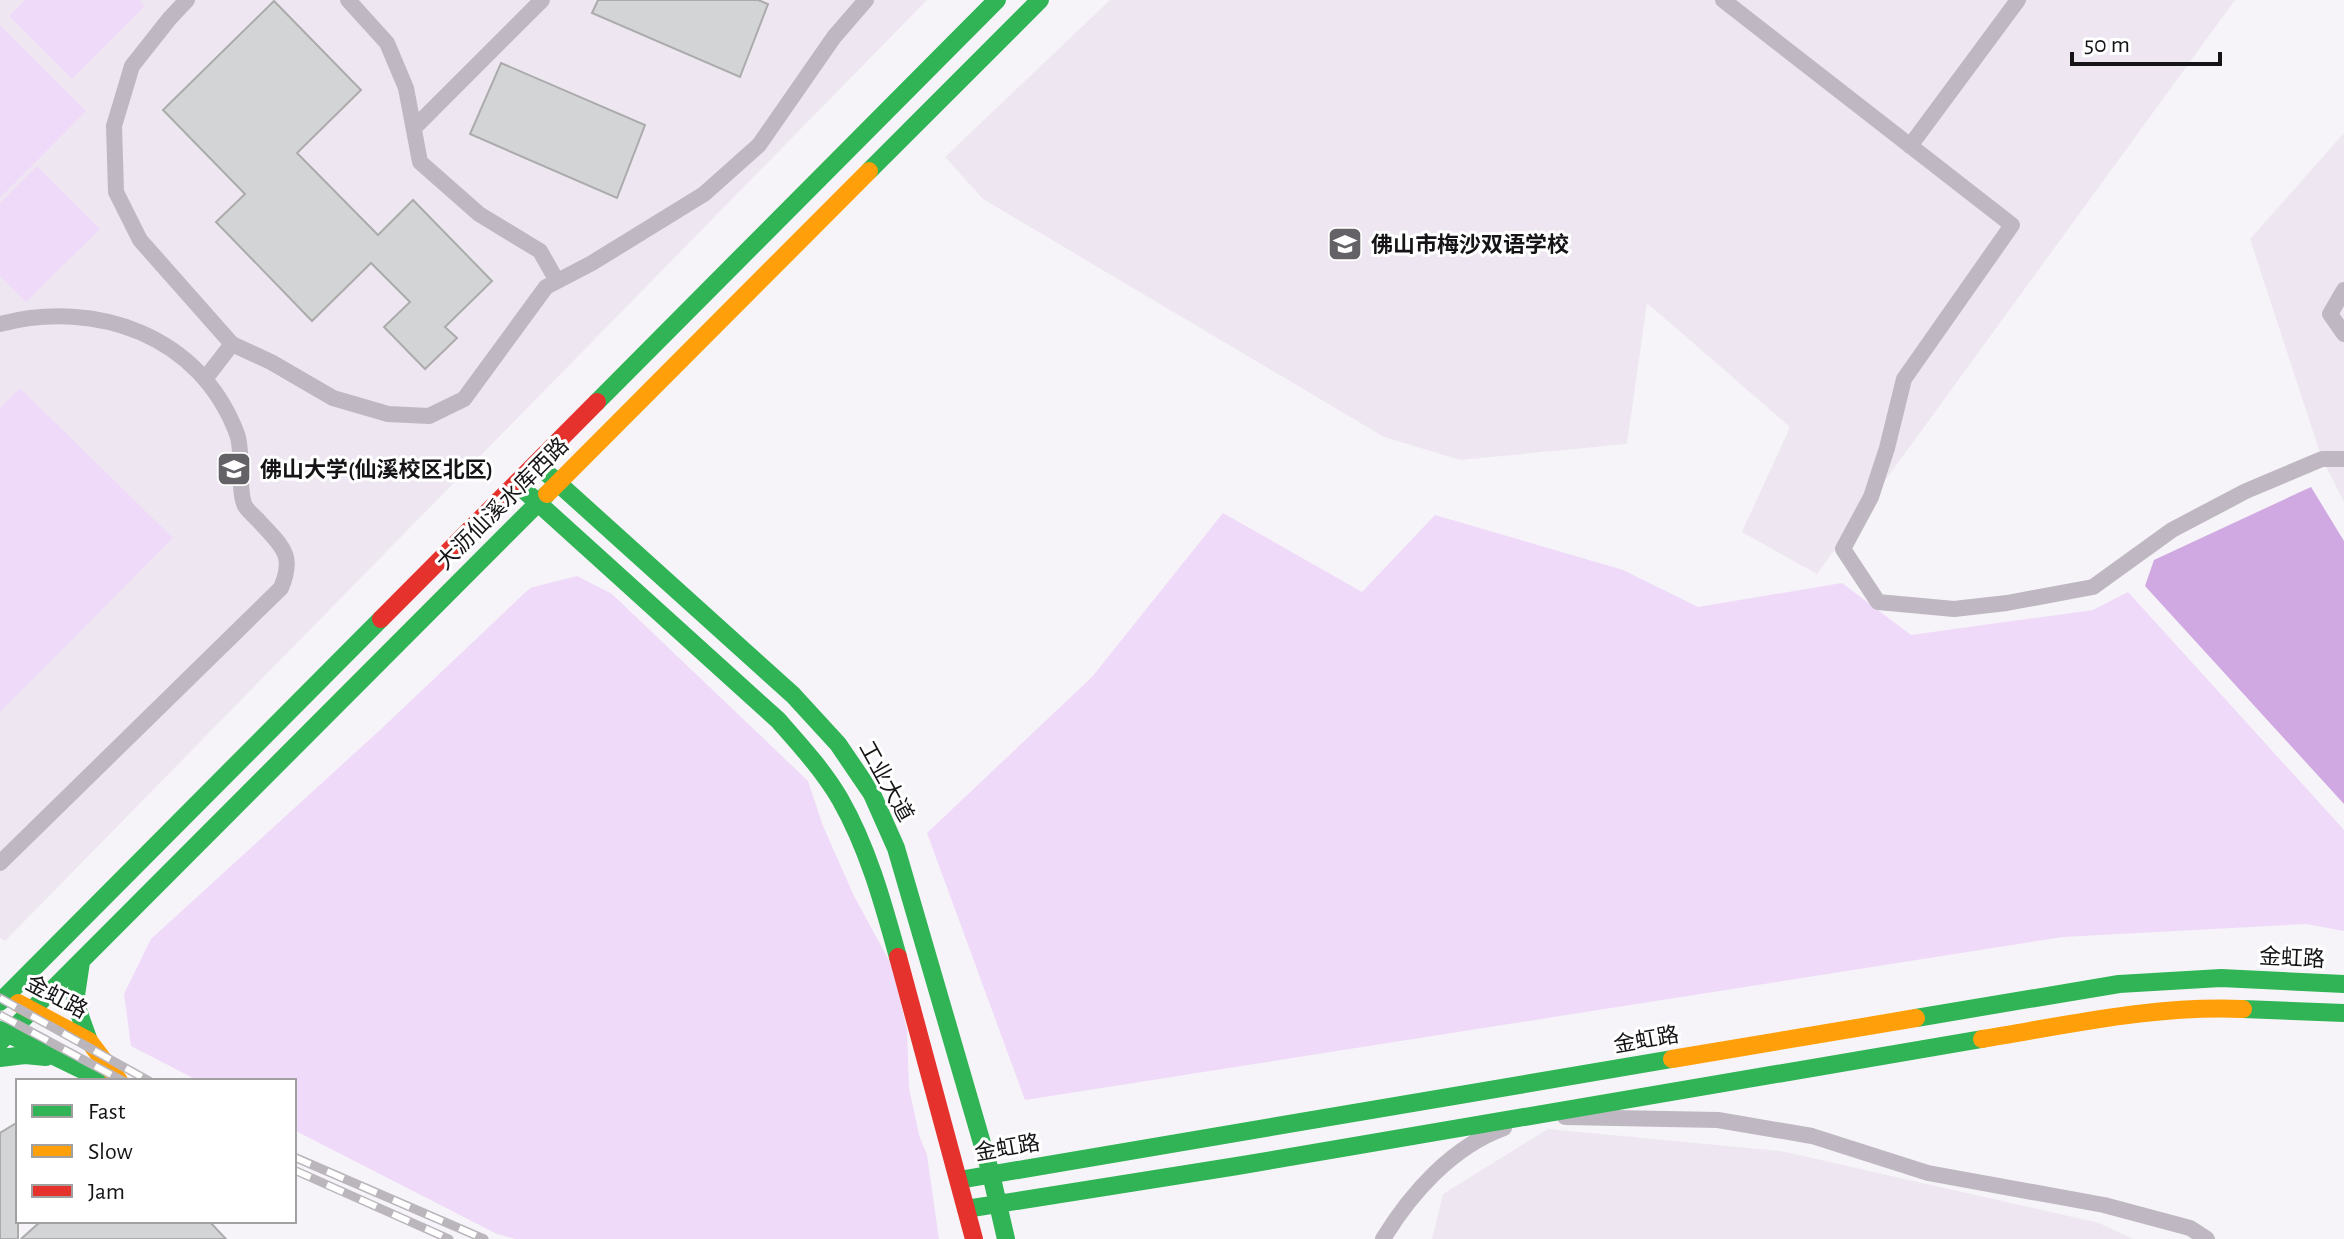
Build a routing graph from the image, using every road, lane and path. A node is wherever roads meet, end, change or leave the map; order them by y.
1 (187, 0) edge
2 (348, 0) edge
3 (542, 0) edge
4 (866, 0) edge
5 (997, 0) edge
6 (1040, 0) edge
7 (1723, 0) edge
8 (2018, 0) edge
9 (414, 128) junction
10 (1910, 146) junction
11 (557, 281) junction
12 (2344, 290) edge
13 (0, 324) edge
14 (2344, 334) edge
15 (232, 344) junction
16 (205, 379) junction
17 (2344, 459) edge
18 (536, 463) junction
19 (557, 482) junction
20 (517, 483) junction
21 (537, 502) junction
22 (0, 863) edge
23 (82, 959) junction
24 (2344, 984) edge
25 (2, 996) edge
26 (30, 1011) junction
27 (2344, 1013) edge
28 (3, 1035) edge
29 (89, 1041) junction
30 (0, 1058) edge
31 (56, 1058) junction
32 (101, 1079) edge
33 (118, 1079) edge
34 (991, 1174) junction
35 (959, 1180) junction
36 (997, 1204) junction
37 (966, 1209) junction
38 (974, 1239) edge
39 (1006, 1239) edge
40 (1383, 1239) edge
41 (2207, 1239) edge

1 - 15 street
2 - 9 street
3 - 9 street
4 - 11 street
5 - 18 street
6 - 19 street, 大沥仙溪水库西路
7 - 10 street
8 - 10 street
9 - 11 street
10 - 17 street
11 - 15 street
12 - 14 street
13 - 16 street
15 - 16 street
16 - 22 street
18 - 19 street, 工业大道
18 - 20 street
19 - 21 street, 大沥仙溪水库西路
19 - 34 street, 工业大道
20 - 21 street
20 - 25 street
21 - 23 street, 大沥仙溪水库西路
21 - 35 street
23 - 26 street, 大沥仙溪水库西路
23 - 29 street
24 - 34 street, 金虹路
25 - 26 street, 金虹路
26 - 28 street, 大沥仙溪水库西路
26 - 29 street, 金虹路
27 - 36 street
28 - 31 street
29 - 33 street, 金虹路
30 - 31 street
31 - 32 street
34 - 35 street, 金虹路
34 - 36 street, 工业大道
35 - 37 street
36 - 37 street
36 - 39 street, 工业大道
37 - 38 street
40 - 41 street

